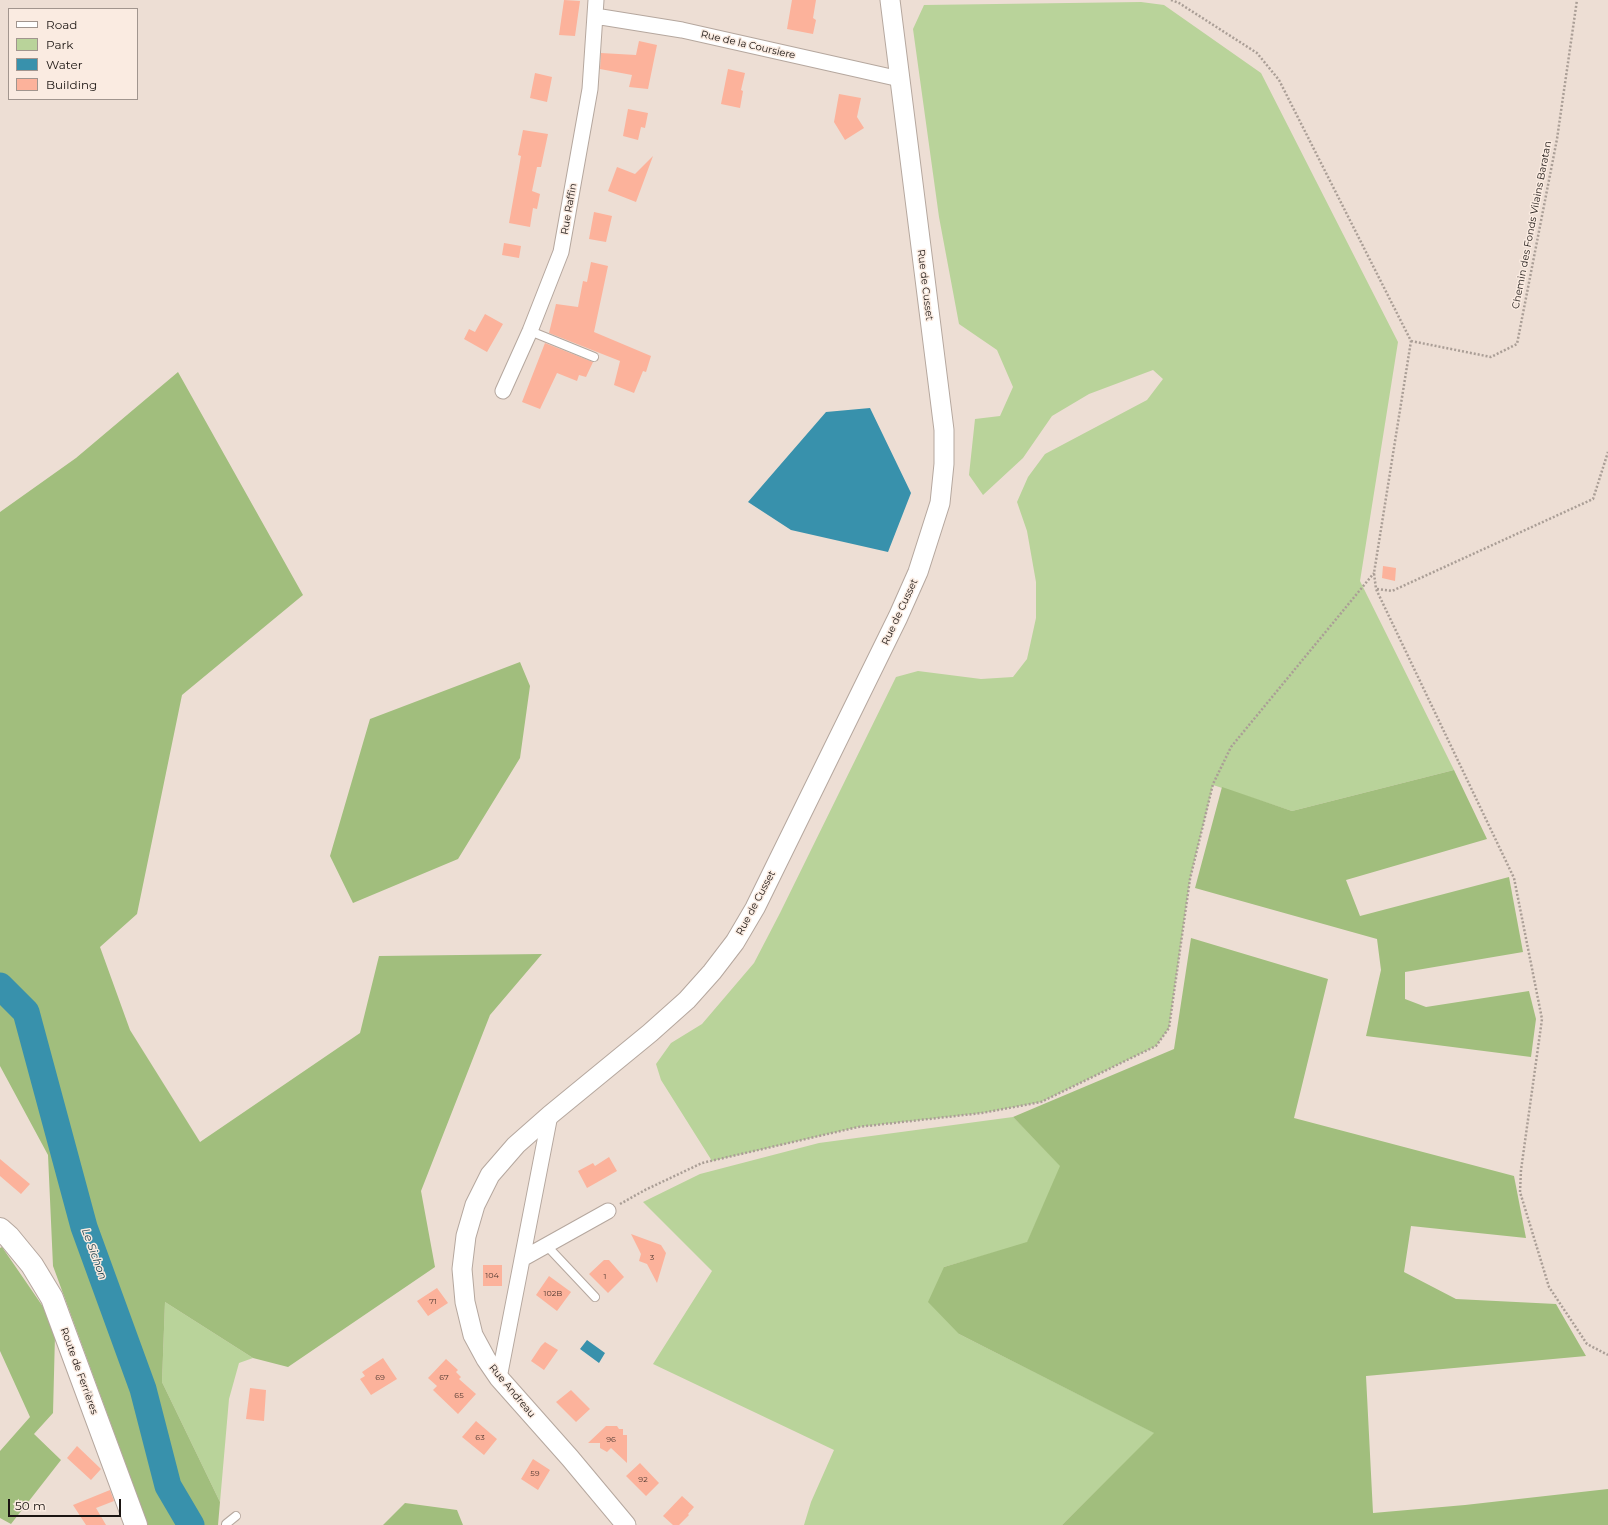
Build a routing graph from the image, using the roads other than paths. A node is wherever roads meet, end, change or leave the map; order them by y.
1 (596, 0) edge
2 (890, 0) edge
3 (594, 16) junction
4 (900, 79) junction
5 (530, 331) junction
6 (594, 356) dead end
7 (503, 391) dead end
8 (550, 1115) junction
9 (608, 1211) road end
10 (0, 1229) edge
11 (547, 1246) junction
12 (522, 1259) junction
13 (596, 1297) dead end
14 (499, 1378) junction
15 (236, 1516) dead end
16 (136, 1525) edge
17 (226, 1525) edge
18 (626, 1525) edge

1 - 3 street, Rue Raffin
2 - 4 street, Rue de Cusset
3 - 4 street, Rue de la Coursiere
3 - 5 street, Rue Raffin
4 - 8 street, Rue de Cusset
5 - 6 lane
5 - 7 street, Rue Raffin
8 - 12 street
8 - 14 street, Rue Andreau
9 - 11 street
10 - 16 main road, Route de Ferrières
11 - 12 street
11 - 13 lane
12 - 14 street
14 - 18 street, Rue Andreau
15 - 17 lane

